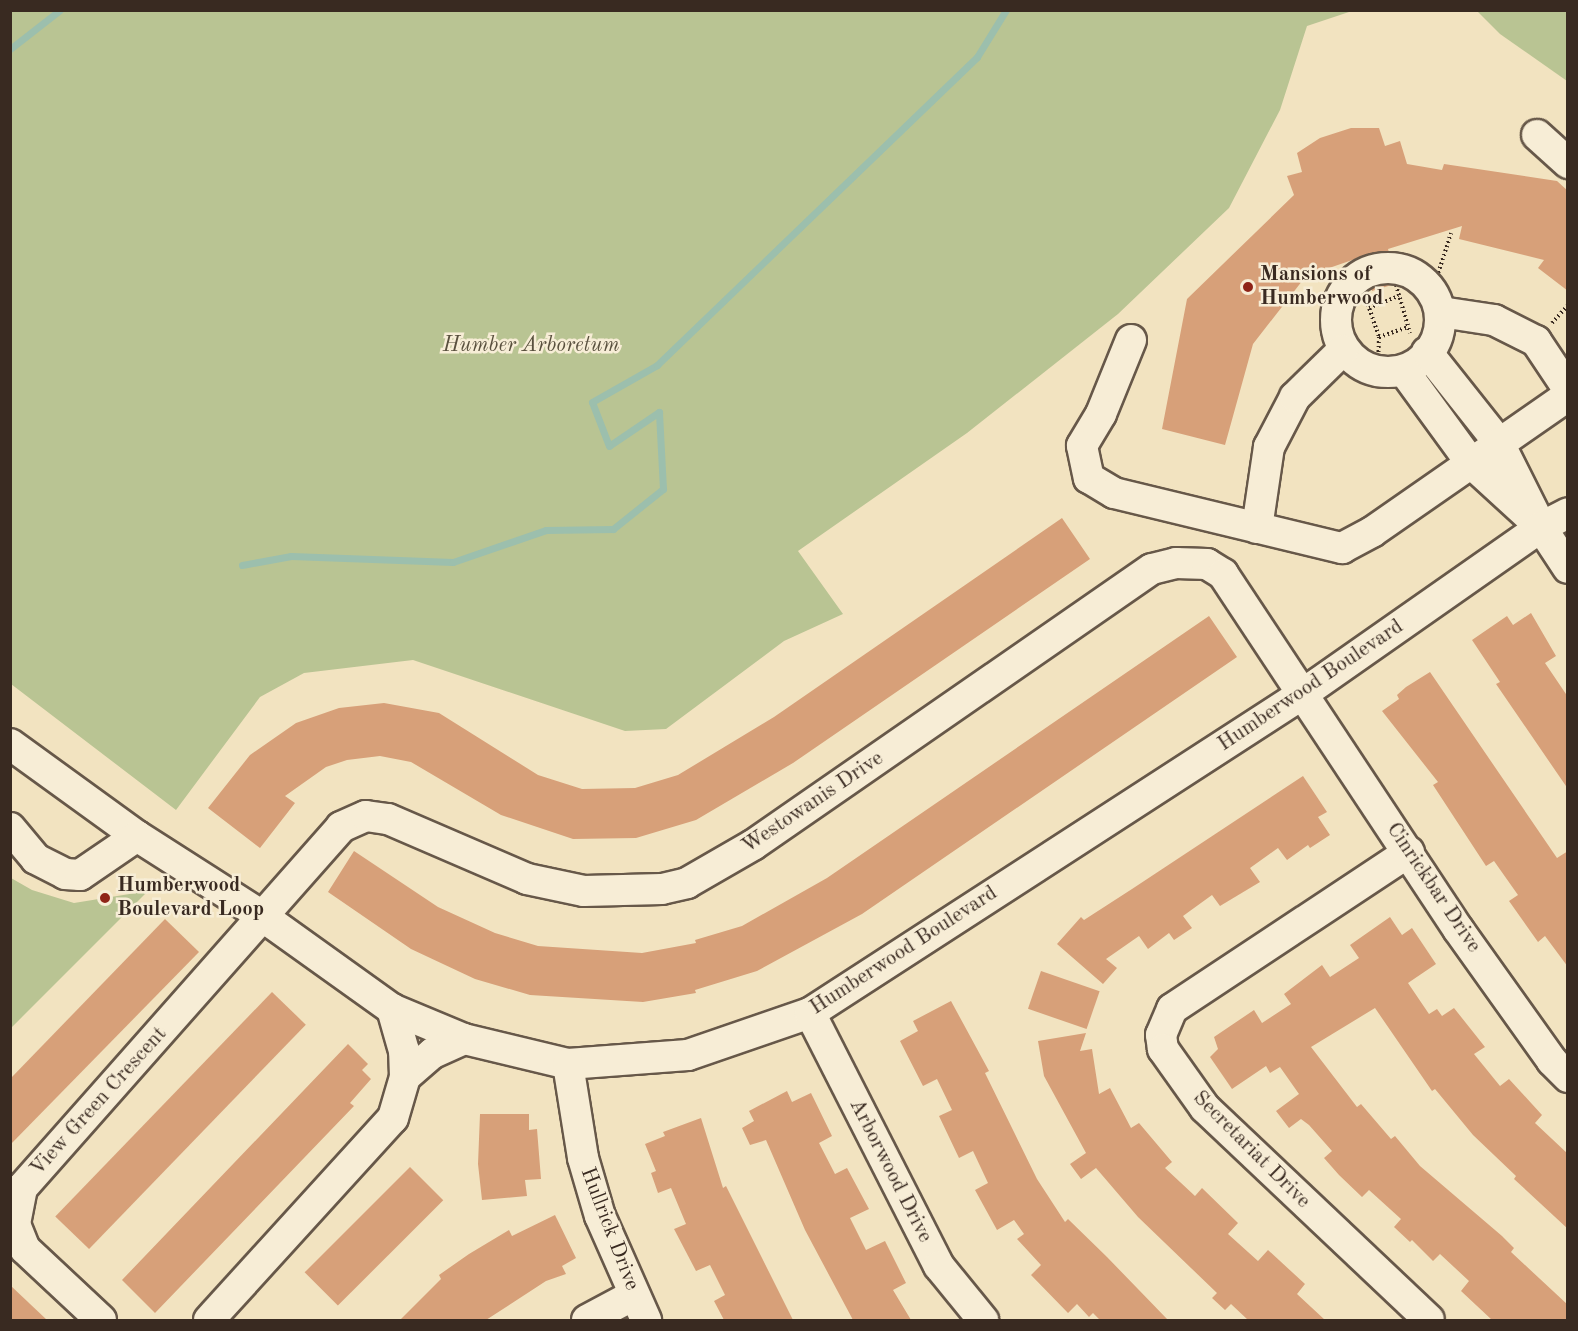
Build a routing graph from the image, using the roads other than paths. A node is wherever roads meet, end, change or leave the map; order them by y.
1 (1537, 135) dead end
2 (1568, 163) edge
3 (1441, 312) junction
4 (1131, 340) dead end
5 (1343, 350) junction
6 (1427, 352) junction
7 (1391, 370) junction
8 (1568, 389) edge
9 (1568, 396) edge
10 (1499, 443) junction
11 (1471, 463) junction
12 (1568, 513) edge
13 (1541, 527) junction
14 (1257, 528) junction
15 (1568, 568) edge
16 (1304, 693) junction
17 (13, 752) edge
18 (10, 828) edge
19 (137, 836) junction
20 (1409, 852) junction
21 (262, 916) junction
22 (392, 1009) junction
23 (810, 1013) junction
24 (464, 1040) junction
25 (568, 1064) junction
26 (405, 1077) junction
27 (1568, 1077) edge
28 (640, 1308) edge
29 (101, 1320) edge
30 (209, 1320) edge
31 (587, 1320) edge
32 (983, 1320) edge
33 (1429, 1320) edge

1 - 2 street
3 - 5 street
3 - 6 street
3 - 8 street
4 - 14 street
5 - 7 street
5 - 14 street
6 - 7 street
6 - 10 street
7 - 11 street
9 - 10 street
10 - 11 street
10 - 13 street
11 - 13 street
11 - 14 street
12 - 13 street, Humberwood Boulevard
13 - 15 street
13 - 16 street, Humberwood Boulevard
16 - 20 street, Cinrickbar Drive
16 - 21 street, Westowanis Drive
16 - 23 street, Humberwood Boulevard
17 - 19 street, Humberwood Boulevard
18 - 19 street
19 - 21 street, Humberwood Boulevard
20 - 27 street, Cinrickbar Drive
20 - 33 street, Secretariat Drive
21 - 22 street, Humberwood Boulevard
21 - 29 street, View Green Crescent
22 - 24 street, Humberwood Boulevard
22 - 26 street
23 - 25 street, Humberwood Boulevard
23 - 32 street, Arborwood Drive
24 - 25 street, Humberwood Boulevard
24 - 26 street
25 - 28 street, Hullrick Drive
26 - 30 street
28 - 31 street

